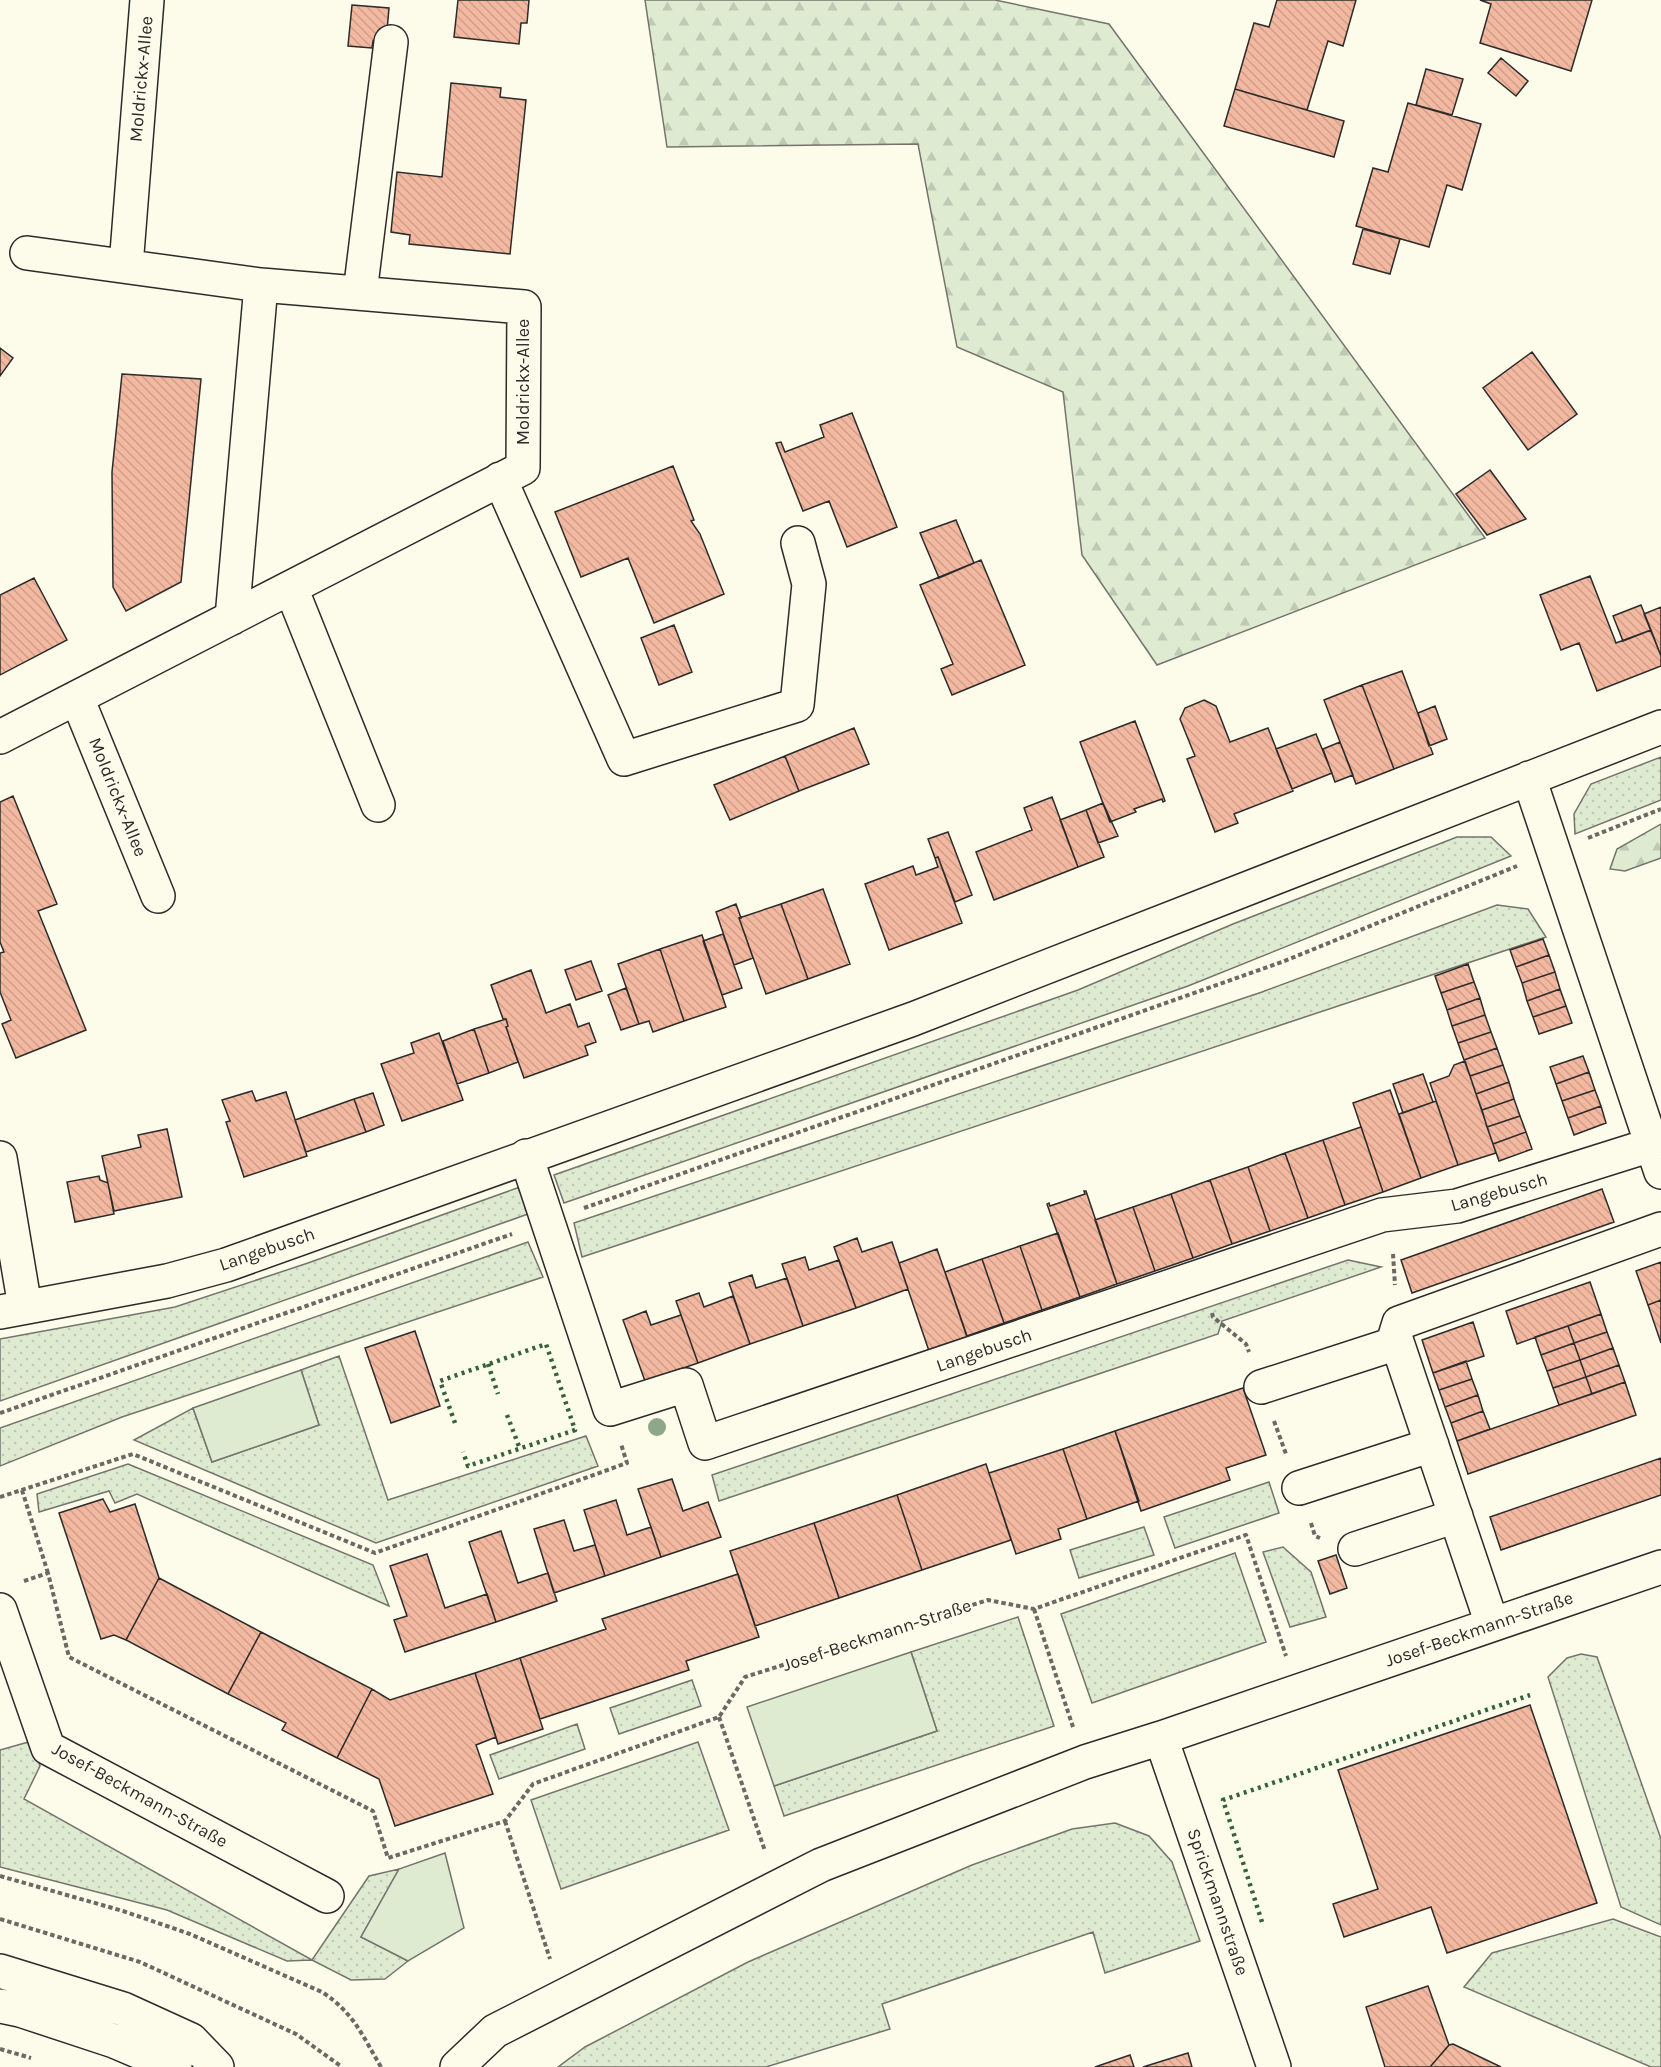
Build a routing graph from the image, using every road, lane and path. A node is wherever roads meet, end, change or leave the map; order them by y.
1 (147, 0) edge
2 (391, 42) dead end
3 (27, 253) dead end
4 (126, 266) junction
5 (261, 285) junction
6 (360, 293) junction
7 (501, 479) junction
8 (798, 543) dead end
9 (291, 588) junction
10 (232, 618) junction
11 (77, 698) junction
12 (1661, 727) edge
13 (0, 737) edge
14 (1529, 778) junction
15 (378, 805) dead end
16 (1661, 809) edge
17 (1553, 852) junction
18 (158, 896) dead end
19 (526, 1156) junction
20 (0, 1158) edge
21 (1656, 1158) edge
22 (1382, 1215) junction
23 (547, 1221) junction
24 (1661, 1229) edge
25 (13, 1309) edge
26 (1402, 1331) junction
27 (1262, 1387) dead end
28 (610, 1409) junction
29 (0, 1413) edge
30 (1432, 1445) junction
31 (1299, 1488) dead end
32 (22, 1490) junction
33 (0, 1497) edge
34 (1456, 1516) junction
35 (1355, 1549) dead end
36 (1661, 1567) edge
37 (48, 1573) junction
38 (19, 1582) dead end
39 (1034, 1609) junction
40 (0, 1610) edge
41 (1492, 1624) junction
42 (1297, 1691) junction
43 (719, 1717) junction
44 (1161, 1738) junction
45 (1085, 1762) junction
46 (505, 1821) junction
47 (0, 1876) edge
48 (777, 1886) junction
49 (327, 1896) dead end
50 (0, 1919) edge
51 (0, 1971) edge
52 (562, 1997) junction
53 (0, 2006) edge
54 (175, 2067) edge
55 (217, 2067) edge
56 (342, 2067) edge
57 (381, 2067) edge
58 (457, 2067) edge
59 (1274, 2067) edge

1 - 4 street, Moldrickx-Allee
2 - 6 street
3 - 4 street, Moldrickx-Allee
4 - 5 street, Moldrickx-Allee
5 - 6 street, Moldrickx-Allee
5 - 10 street
6 - 7 street, Moldrickx-Allee
7 - 8 street
7 - 9 street, Moldrickx-Allee
9 - 10 street, Moldrickx-Allee
9 - 15 street
10 - 11 street, Moldrickx-Allee
11 - 13 street, Moldrickx-Allee
11 - 18 street, Moldrickx-Allee
12 - 14 street, Langebusch
14 - 17 street
14 - 19 street, Langebusch
16 - 17 path
17 - 21 street
17 - 23 path
19 - 23 street
19 - 25 street, Langebusch
20 - 25 street
21 - 22 street, Langebusch
22 - 26 path
22 - 28 street, Langebusch
23 - 28 street
23 - 29 path
24 - 26 street
26 - 27 street
26 - 30 street
28 - 32 path
30 - 31 street
30 - 34 street
32 - 33 path
32 - 37 path
34 - 35 street
34 - 41 street
36 - 41 street, Josef-Beckmann-Straße
37 - 38 path
37 - 46 path
39 - 42 path
39 - 43 path, Josef-Beckmann-Straße
39 - 45 path
40 - 49 street, Josef-Beckmann-Straße
41 - 42 street, Josef-Beckmann-Straße
42 - 44 street, Josef-Beckmann-Straße
43 - 46 path
43 - 48 path
44 - 45 street, Josef-Beckmann-Straße
44 - 59 street, Sprickmannstraße
45 - 48 street, Josef-Beckmann-Straße
46 - 52 path
47 - 57 path
48 - 52 street, Josef-Beckmann-Straße
50 - 56 path
51 - 55 street
52 - 58 street, Josef-Beckmann-Straße
53 - 54 street

